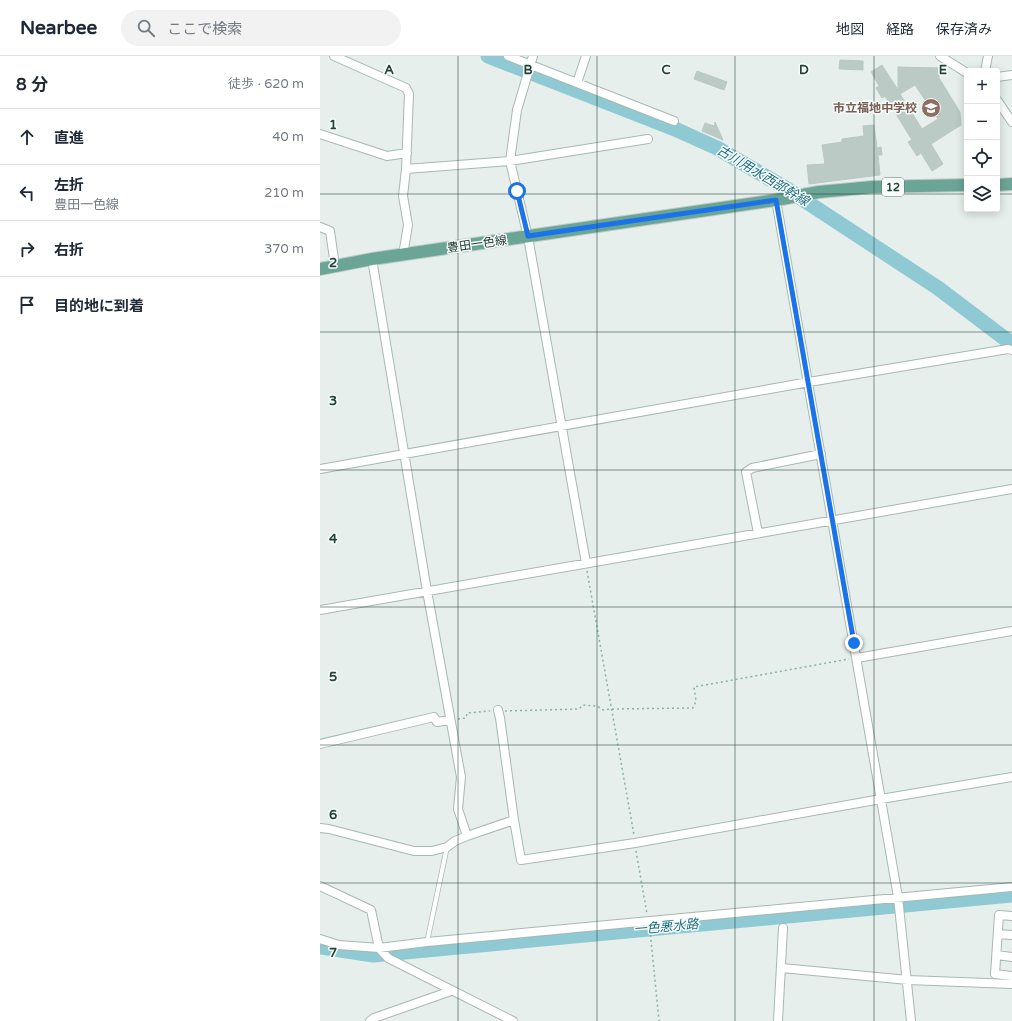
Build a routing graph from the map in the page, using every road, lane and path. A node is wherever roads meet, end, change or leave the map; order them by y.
1 (334, 56) edge
2 (508, 56) edge
3 (586, 56) edge
4 (940, 56) edge
5 (988, 56) edge
6 (531, 60) edge
7 (986, 68) edge
8 (964, 71) edge
9 (1012, 75) edge
10 (1000, 77) edge
11 (577, 83) junction
12 (1000, 104) edge
13 (674, 121) dead end
14 (1012, 122) edge
15 (320, 134) edge
16 (648, 139) dead end
17 (407, 153) junction
18 (510, 161) junction
19 (406, 169) junction
20 (1012, 184) edge
21 (964, 185) edge
22 (1000, 185) edge
23 (776, 200) junction
24 (320, 227) edge
25 (528, 236) junction
26 (403, 255) junction
27 (372, 259) junction
28 (335, 266) junction
29 (320, 269) edge
30 (1012, 350) edge
31 (809, 382) junction
32 (562, 426) junction
33 (404, 454) junction
34 (821, 454) junction
35 (320, 469) edge
36 (1012, 489) edge
37 (833, 520) junction
38 (758, 533) junction
39 (586, 563) junction
40 (427, 591) junction
41 (320, 610) edge
42 (1012, 631) edge
43 (857, 658) junction
44 (612, 709) junction
45 (498, 710) junction
46 (450, 720) junction
47 (320, 744) edge
48 (1012, 777) edge
49 (881, 799) junction
50 (514, 820) junction
51 (320, 828) edge
52 (467, 836) junction
53 (635, 844) junction
54 (447, 847) junction
55 (320, 886) edge
56 (1012, 887) edge
57 (898, 896) junction
58 (1012, 916) edge
59 (649, 921) junction
60 (783, 928) dead end
61 (998, 934) junction
62 (1012, 935) edge
63 (320, 939) edge
64 (428, 942) junction
65 (380, 948) junction
66 (997, 955) junction
67 (1012, 957) edge
68 (782, 968) junction
69 (1012, 976) edge
70 (908, 980) junction
71 (1012, 984) edge
72 (451, 991) junction
73 (370, 1021) edge
74 (513, 1021) edge
75 (659, 1021) edge
76 (778, 1021) edge
77 (911, 1021) edge

1 - 17 street
2 - 6 street
3 - 11 street
4 - 8 street
5 - 7 street
6 - 11 street
6 - 18 street
9 - 10 street
11 - 13 street
12 - 14 street
15 - 17 street
16 - 18 street
17 - 19 street
18 - 19 street
18 - 25 street
19 - 26 street
20 - 22 main road
21 - 23 main road, 豊田一色線 / 12
23 - 25 main road, 豊田一色線 / 12
23 - 31 street
24 - 28 street
25 - 26 main road, 豊田一色線 / 12
25 - 32 street
26 - 27 main road, 豊田一色線 / 12
27 - 28 main road, 豊田一色線 / 12
27 - 33 street
28 - 29 main road, 豊田一色線 / 12
30 - 31 street
31 - 32 street
31 - 34 street
32 - 33 street
32 - 39 street
33 - 35 street
33 - 40 street
34 - 37 street
34 - 38 street
36 - 37 street
37 - 38 street
37 - 43 street
38 - 39 street
39 - 40 street
39 - 44 path
40 - 41 street
40 - 46 street
42 - 43 street
43 - 44 path
43 - 49 street
44 - 45 path
44 - 53 path
45 - 46 path
45 - 50 street
46 - 47 street
46 - 52 street
48 - 49 street
49 - 53 street
49 - 57 street
50 - 52 street
50 - 53 street
51 - 54 street
52 - 54 street
53 - 59 path
54 - 64 lane
55 - 65 street
56 - 57 street
57 - 59 street
57 - 70 street
58 - 61 street
59 - 64 street
59 - 75 path
60 - 68 street
61 - 62 street
61 - 66 street
63 - 65 street
64 - 65 street
65 - 72 street
66 - 67 street
66 - 69 street
68 - 70 street
68 - 76 street
70 - 71 street
70 - 77 street
72 - 73 street
72 - 74 street

